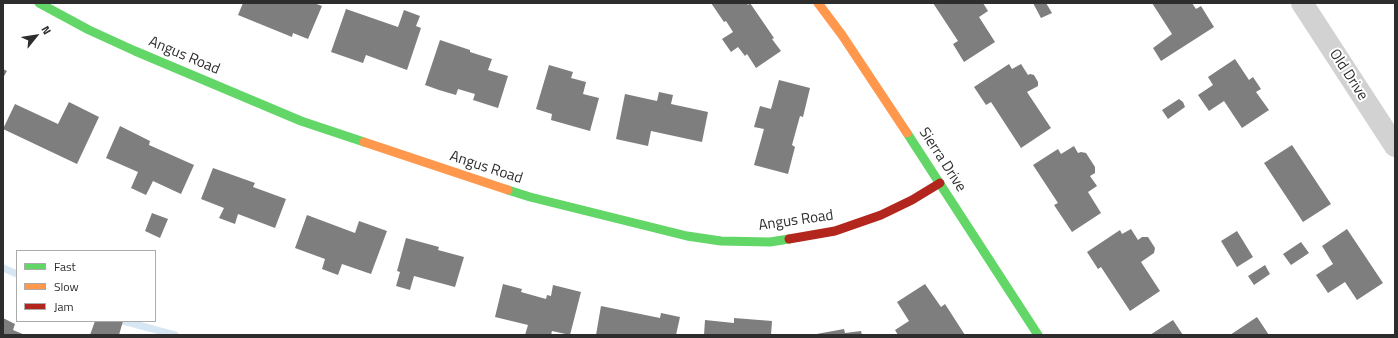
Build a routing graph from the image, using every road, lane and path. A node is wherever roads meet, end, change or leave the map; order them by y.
1 (39, 3) edge
2 (818, 3) edge
3 (1302, 3) edge
4 (1395, 146) edge
5 (940, 183) junction
6 (1038, 335) edge

1 - 5 street, Angus Road
2 - 5 street, Sierra Drive
3 - 4 street, Old Drive
5 - 6 street, Sierra Drive

